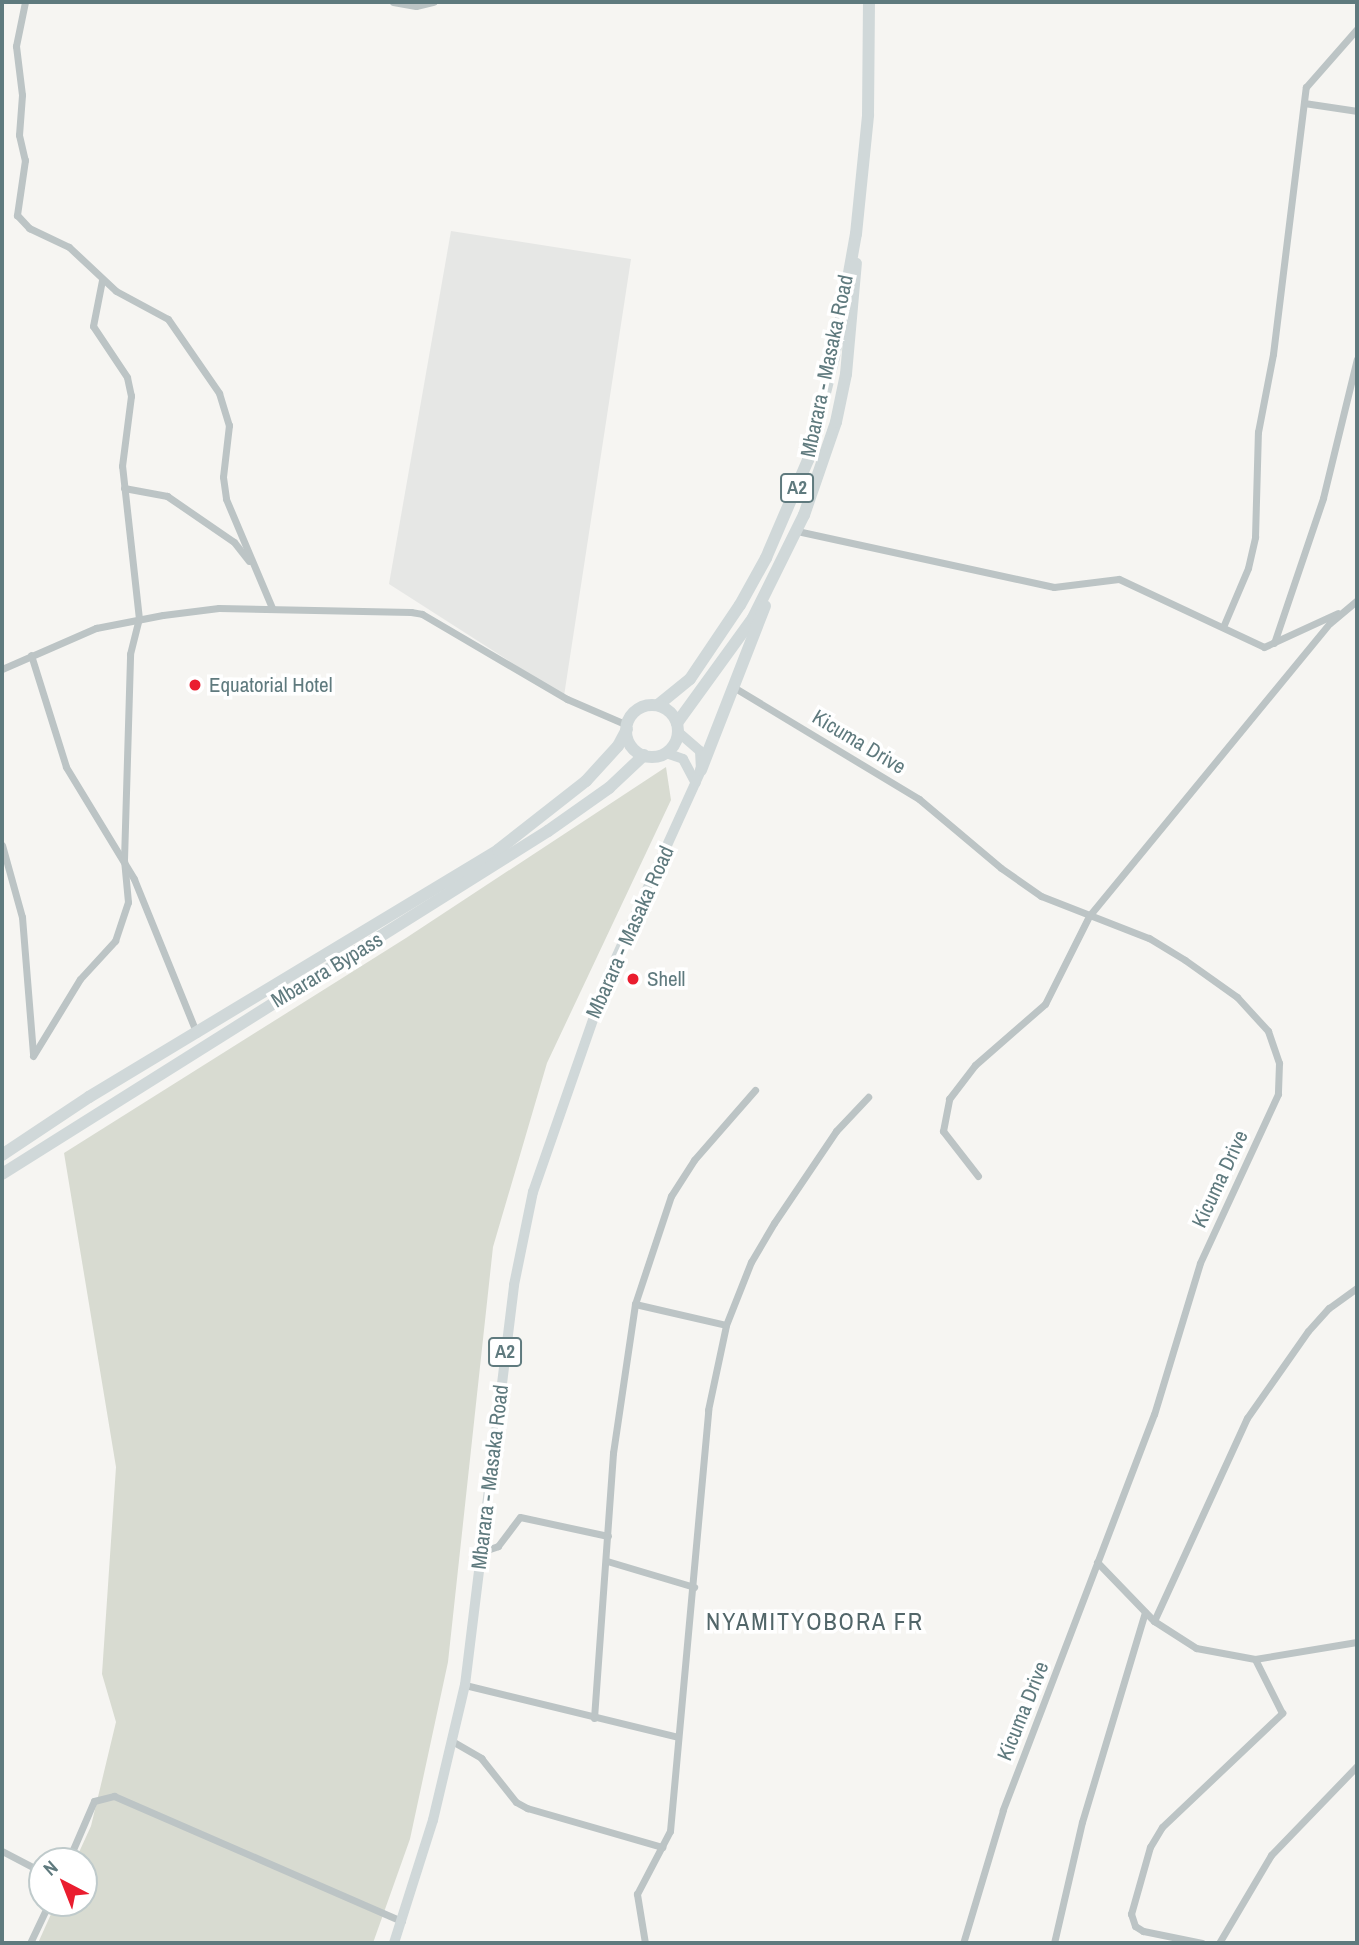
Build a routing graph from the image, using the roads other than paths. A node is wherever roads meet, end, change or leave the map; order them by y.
1 (25, 2) edge
2 (393, 2) edge
3 (434, 2) edge
4 (869, 2) edge
5 (1357, 29) edge
6 (1304, 103) junction
7 (1357, 111) edge
8 (856, 234) junction
9 (102, 279) junction
10 (1357, 359) edge
11 (124, 488) junction
12 (797, 531) junction
13 (255, 568) junction
14 (771, 586) junction
15 (1357, 600) edge
16 (272, 608) junction
17 (1342, 611) junction
18 (139, 619) junction
19 (1223, 627) junction
20 (1274, 643) junction
21 (733, 648) junction
22 (31, 655) junction
23 (748, 657) junction
24 (2, 669) edge
25 (735, 688) junction
26 (658, 705) junction
27 (627, 727) junction
28 (678, 727) junction
29 (666, 752) junction
30 (644, 755) junction
31 (701, 770) junction
32 (696, 783) junction
33 (2, 845) edge
34 (124, 860) junction
35 (1089, 916) junction
36 (197, 1035) junction
37 (755, 1090) dead end
38 (868, 1097) dead end
39 (2, 1155) edge
40 (2, 1174) edge
41 (978, 1176) dead end
42 (1357, 1288) edge
43 (635, 1304) junction
44 (726, 1325) junction
45 (608, 1536) junction
46 (481, 1552) junction
47 (607, 1561) junction
48 (1097, 1562) junction
49 (694, 1587) junction
50 (1145, 1612) junction
51 (1154, 1621) junction
52 (1357, 1642) edge
53 (1255, 1659) junction
54 (465, 1685) junction
55 (594, 1718) junction
56 (678, 1737) junction
57 (452, 1741) junction
58 (1357, 1766) edge
59 (74, 1847) edge
60 (662, 1847) junction
61 (2, 1851) edge
62 (28, 1865) edge
63 (42, 1917) edge
64 (402, 1921) junction
65 (30, 1943) edge
66 (394, 1943) edge
67 (645, 1943) edge
68 (963, 1943) edge
69 (1054, 1943) edge
70 (1202, 1943) edge
71 (1219, 1943) edge

1 - 9 street
2 - 3 street
4 - 8 highway, Mbarara - Masaka Road / A2
5 - 6 street
6 - 7 street
6 - 19 street
8 - 12 highway, Mbarara - Masaka Road / A2
8 - 26 highway, Mbarara - Masaka Road / A2
9 - 11 street
9 - 13 street
10 - 20 street
11 - 13 street
11 - 18 street
12 - 14 highway, Mbarara - Masaka Road / A2
12 - 19 street
13 - 16 street
14 - 21 highway, Mbarara - Masaka Road / A2
14 - 23 highway, A2
15 - 17 street
16 - 18 street
16 - 27 street
17 - 20 street
17 - 35 street
18 - 22 street
18 - 34 street
19 - 20 street
21 - 23 highway
21 - 28 highway, Mbarara - Masaka Road / A2
22 - 24 street
22 - 34 street
23 - 25 highway, A2
25 - 31 highway, A2
25 - 35 street, Kicuma Drive
26 - 27 highway, A2
26 - 28 highway
27 - 30 highway
27 - 36 highway, Mbarara Bypass
28 - 29 highway, A2
28 - 31 main road
29 - 30 highway
29 - 32 main road
30 - 40 highway, Mbarara Bypass
31 - 32 main road, Mbarara - Masaka Road / A2
32 - 46 main road, Mbarara - Masaka Road / A2
33 - 34 street
34 - 36 street
35 - 41 street
35 - 48 street, Kicuma Drive
36 - 39 highway, Mbarara Bypass
37 - 43 street
38 - 44 street
42 - 51 street
43 - 44 street
43 - 45 street
44 - 49 street
45 - 46 street
45 - 47 street
46 - 54 main road, Mbarara - Masaka Road / A2
47 - 49 street
47 - 55 street
48 - 50 street
48 - 68 street, Kicuma Drive
49 - 56 street
50 - 51 street
50 - 69 street
51 - 53 street
52 - 53 street
53 - 70 street
54 - 55 street
54 - 57 main road, Mbarara - Masaka Road / A2
55 - 56 street
56 - 60 street
57 - 60 street
57 - 64 main road, Mbarara - Masaka Road / A2
58 - 71 street
59 - 64 street
60 - 67 street
61 - 62 street
63 - 65 street
64 - 66 main road, Mbarara - Masaka Road / A2

